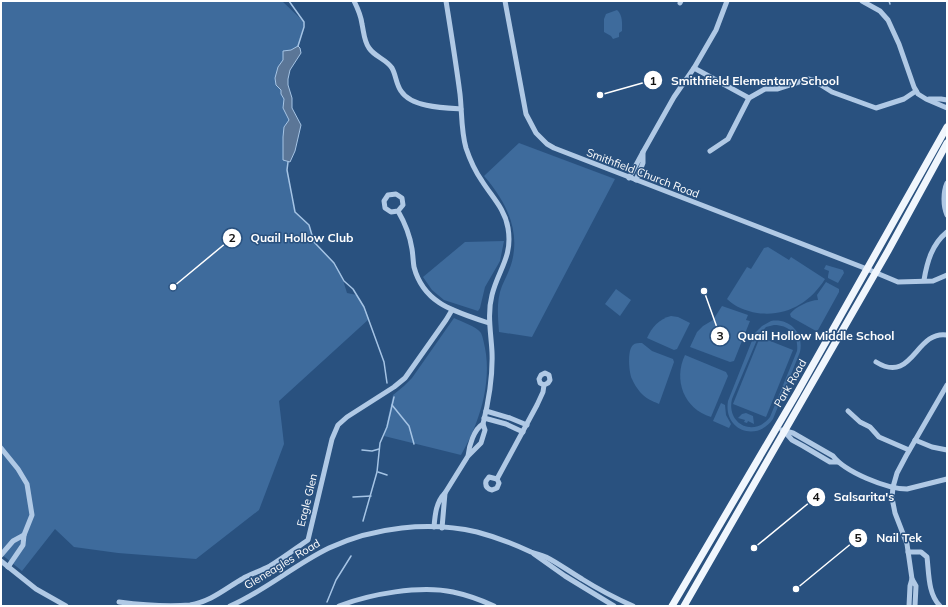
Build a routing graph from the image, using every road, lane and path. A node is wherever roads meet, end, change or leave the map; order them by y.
1 (354, 1) edge
2 (446, 1) edge
3 (505, 1) edge
4 (727, 1) edge
5 (862, 1) edge
6 (694, 68) junction
7 (916, 91) junction
8 (749, 98) junction
9 (926, 99) junction
10 (947, 100) edge
11 (947, 108) edge
12 (461, 109) junction
13 (947, 127) edge
14 (947, 143) edge
15 (643, 152) junction
16 (710, 152) dead end
17 (629, 178) junction
18 (636, 180) junction
19 (947, 183) edge
20 (398, 211) dead end
21 (947, 215) edge
22 (947, 232) edge
23 (867, 269) junction
24 (875, 273) junction
25 (947, 275) edge
26 (924, 280) junction
27 (452, 310) junction
28 (489, 323) junction
29 (947, 334) edge
30 (876, 362) dead end
31 (947, 384) edge
32 (544, 385) dead end
33 (486, 411) junction
34 (848, 411) dead end
35 (484, 418) junction
36 (483, 424) junction
37 (527, 425) junction
38 (777, 427) junction
39 (785, 431) junction
40 (523, 432) junction
41 (916, 440) junction
42 (1, 448) edge
43 (909, 450) junction
44 (947, 450) edge
45 (468, 456) junction
46 (497, 479) dead end
47 (947, 479) edge
48 (893, 487) junction
49 (445, 493) junction
50 (434, 527) junction
51 (442, 528) junction
52 (24, 535) junction
53 (532, 552) junction
54 (908, 552) junction
55 (1, 555) edge
56 (1, 561) edge
57 (8, 567) junction
58 (912, 579) junction
59 (119, 602) dead end
60 (66, 606) edge
61 (230, 606) edge
62 (339, 606) edge
63 (494, 606) edge
64 (614, 606) edge
65 (633, 606) edge
66 (672, 606) edge
67 (684, 606) edge
68 (909, 606) edge
69 (915, 606) edge
70 (940, 606) edge

1 - 12 street
2 - 12 street
3 - 17 street, Smithfield Church Road
4 - 6 street
5 - 7 street
6 - 8 street
6 - 15 street
7 - 8 street
7 - 9 street
8 - 16 street
9 - 10 street
9 - 11 street
12 - 28 street
13 - 23 main road, Park Road
14 - 24 main road, Park Road
15 - 17 street
15 - 18 street
17 - 18 street, Smithfield Church Road
18 - 23 street, Smithfield Church Road
19 - 21 street
20 - 27 street
22 - 26 street
23 - 24 street, Smithfield Church Road
23 - 38 main road, Park Road
24 - 26 street, Smithfield Church Road
24 - 39 main road, Park Road
25 - 26 street, Smithfield Church Road
27 - 28 street
27 - 59 street, Eagle Glen
28 - 33 street
29 - 30 street
31 - 41 street
32 - 37 street
33 - 35 street
33 - 37 street
34 - 43 street
35 - 36 street
35 - 40 street
36 - 45 street
36 - 45 street
37 - 40 street
38 - 39 street
38 - 66 main road, Park Road
39 - 48 street
39 - 67 main road, Park Road
40 - 46 street
41 - 43 street
41 - 44 street
42 - 52 street
43 - 48 street
45 - 49 street
47 - 48 street
48 - 54 street
49 - 50 street
49 - 51 street
50 - 51 street, Gleneagles Road
50 - 61 street, Gleneagles Road
51 - 53 street, Gleneagles Road
52 - 55 street
52 - 57 street
53 - 64 street, Gleneagles Road
53 - 65 street, Gleneagles Road
54 - 58 street
54 - 70 street
56 - 57 street
57 - 60 street
58 - 68 street
58 - 69 street
62 - 63 street

